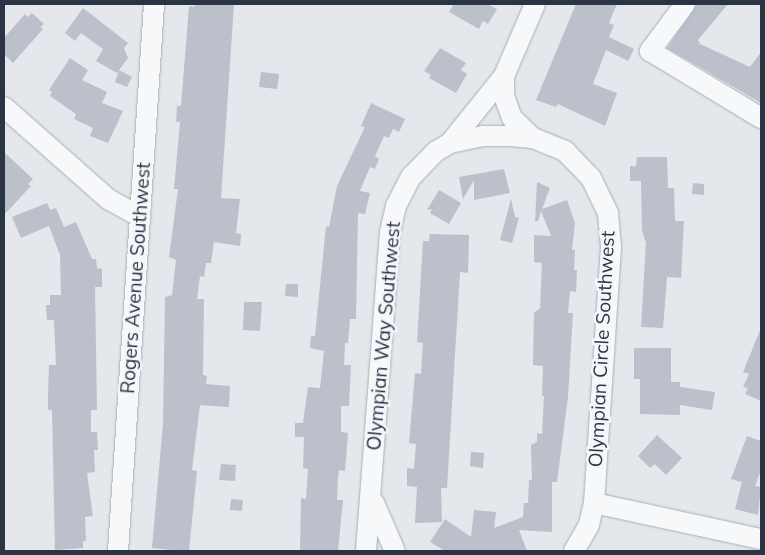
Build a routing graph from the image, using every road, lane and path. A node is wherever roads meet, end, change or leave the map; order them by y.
1 (154, 4) edge
2 (535, 4) edge
3 (685, 4) edge
4 (504, 76) junction
5 (4, 107) edge
6 (761, 118) edge
7 (483, 136) joint
8 (533, 138) junction
9 (450, 143) junction
10 (140, 217) junction
11 (372, 496) junction
12 (594, 503) junction
13 (761, 539) edge
14 (118, 551) edge
15 (366, 551) edge
16 (395, 551) edge
17 (574, 551) edge

1 - 10 street, Rogers Avenue Southwest
2 - 4 street, Olympian Way Southwest
3 - 6 street
4 - 8 street, Olympian Way Southwest
4 - 9 street, Olympian Way Southwest
5 - 10 street
7 - 8 street, Olympian Circle Southwest
7 - 9 street, Olympian Way Southwest
8 - 12 street, Olympian Circle Southwest
9 - 11 street, Olympian Way Southwest
10 - 14 street, Rogers Avenue Southwest
11 - 15 street, Olympian Way Southwest
11 - 16 street
12 - 13 street
12 - 17 street, Olympian Circle Southwest

